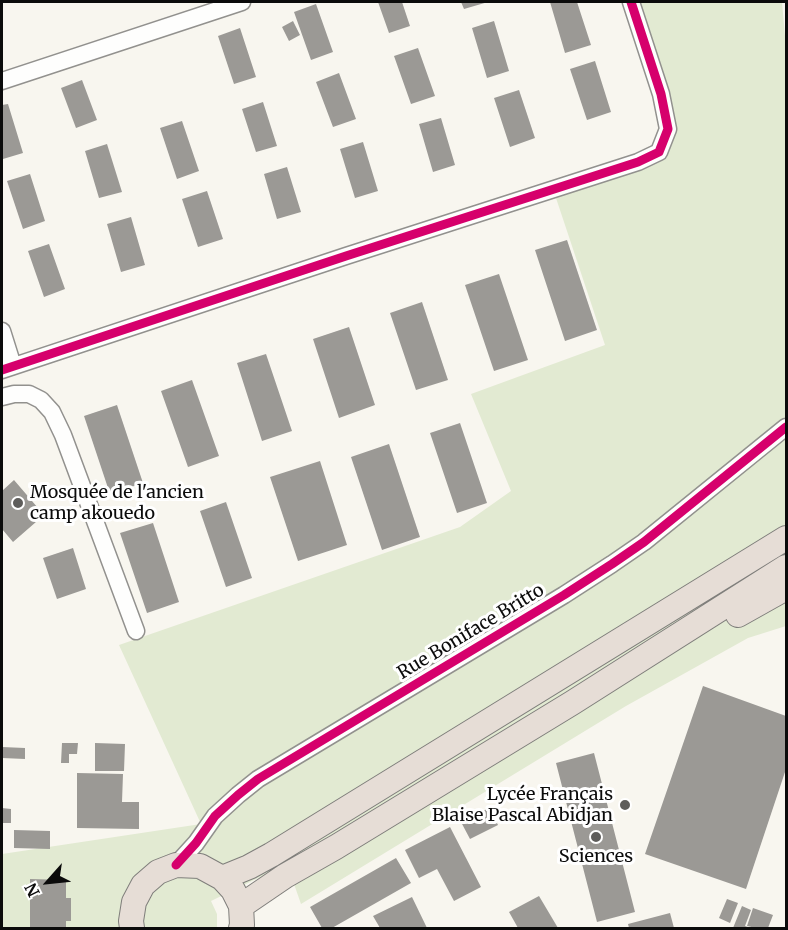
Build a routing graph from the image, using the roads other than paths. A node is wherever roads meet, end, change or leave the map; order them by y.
1 (242, 2) edge
2 (631, 2) edge
3 (2, 81) edge
4 (2, 331) edge
5 (7, 368) edge
6 (2, 397) edge
7 (786, 427) edge
8 (786, 538) edge
9 (786, 567) edge
10 (786, 588) edge
11 (136, 631) dead end
12 (572, 703) junction
13 (176, 865) junction
14 (222, 878) junction
15 (241, 917) edge
16 (129, 926) edge

1 - 3 street
2 - 5 street
4 - 5 street
6 - 11 street
7 - 13 street, Rue Boniface Britto
8 - 14 highway
9 - 12 highway
10 - 12 highway
12 - 15 highway
13 - 14 highway
13 - 16 highway
14 - 15 highway

